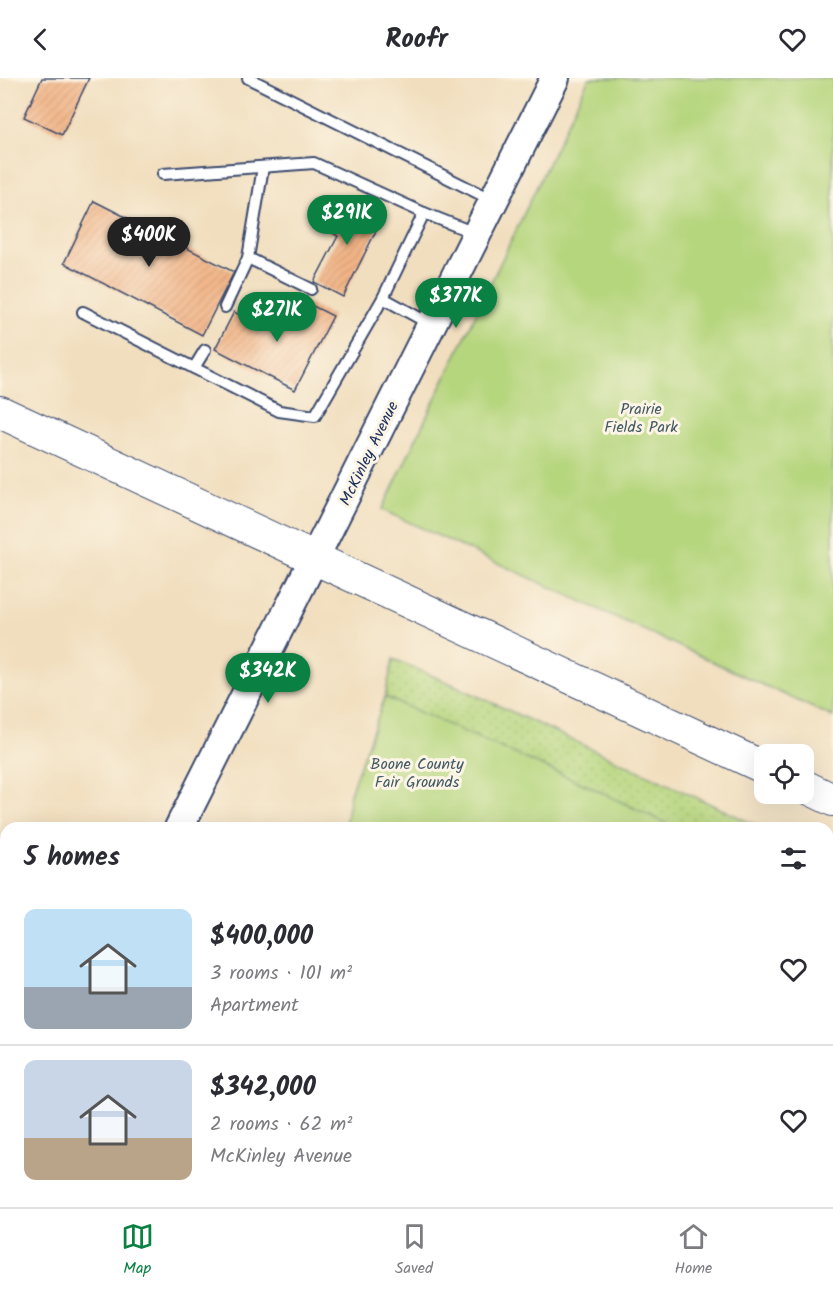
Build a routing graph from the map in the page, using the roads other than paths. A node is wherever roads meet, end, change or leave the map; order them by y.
1 (248, 78) edge
2 (555, 78) edge
3 (263, 167) junction
4 (163, 174) dead end
5 (494, 201) junction
6 (424, 213) junction
7 (477, 234) junction
8 (248, 258) junction
9 (311, 289) dead end
10 (383, 298) junction
11 (225, 307) dead end
12 (83, 312) dead end
13 (432, 325) junction
14 (205, 350) dead end
15 (194, 368) junction
16 (0, 412) edge
17 (316, 558) junction
18 (754, 763) edge
19 (814, 791) edge
20 (833, 800) edge
21 (182, 822) edge

1 - 5 lane
2 - 5 street, McKinley Avenue
3 - 4 lane
3 - 6 lane
3 - 8 lane
5 - 7 street, McKinley Avenue
6 - 7 lane
6 - 10 lane
7 - 13 street, McKinley Avenue
8 - 9 lane
8 - 11 lane
10 - 13 lane
10 - 15 lane
12 - 15 lane
13 - 17 street, McKinley Avenue
14 - 15 lane
16 - 17 main road
17 - 18 main road
17 - 21 street, McKinley Avenue
19 - 20 main road

